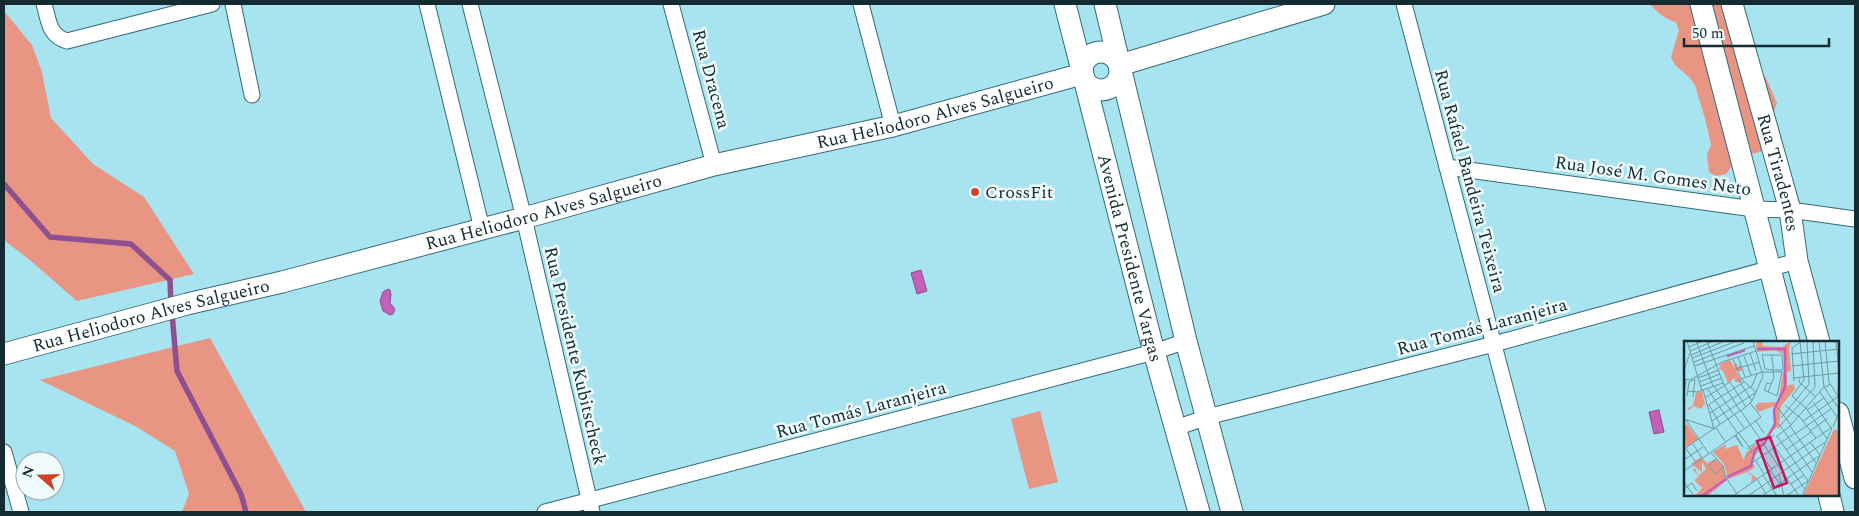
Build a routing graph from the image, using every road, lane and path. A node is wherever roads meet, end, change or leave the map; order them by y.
1 (44, 4) edge
2 (212, 4) edge
3 (233, 4) edge
4 (427, 4) edge
5 (470, 4) edge
6 (671, 4) edge
7 (861, 4) edge
8 (1066, 4) edge
9 (1105, 4) edge
10 (1324, 4) edge
11 (1404, 4) edge
12 (1701, 4) edge
13 (1732, 4) edge
14 (1120, 65) junction
15 (1082, 74) junction
16 (252, 95) dead end
17 (893, 126) junction
18 (714, 165) junction
19 (1447, 167) junction
20 (1754, 209) junction
21 (1790, 210) junction
22 (524, 218) junction
23 (1855, 219) edge
24 (482, 229) junction
25 (1797, 261) junction
26 (1770, 268) junction
27 (1186, 341) junction
28 (1789, 341) edge
29 (1819, 341) edge
30 (1494, 344) junction
31 (1154, 352) junction
32 (4, 354) edge
33 (1207, 417) junction
34 (1839, 417) edge
35 (1176, 428) junction
36 (4, 452) edge
37 (1855, 478) edge
38 (1829, 496) edge
39 (591, 506) edge
40 (21, 512) edge
41 (545, 512) edge
42 (1199, 512) edge
43 (1232, 512) edge
44 (1538, 512) edge
45 (1833, 512) edge

1 - 2 street
3 - 16 street
4 - 24 street
5 - 22 street, Rua Presidente Kubitscheck
6 - 18 street, Rua Dracena
7 - 17 street
8 - 15 main road, Avenida Presidente Vargas
9 - 14 main road, Avenida Presidente Vargas
10 - 14 main road
11 - 19 street, Rua Rafael Bandeira Teixeira
12 - 20 main road, Rua Tiradentes
13 - 21 main road, Rua Tiradentes
14 - 15 main road
14 - 27 main road, Avenida Presidente Vargas
15 - 17 main road, Rua Heliodoro Alves Salgueiro
15 - 31 main road, Avenida Presidente Vargas
17 - 18 main road, Rua Heliodoro Alves Salgueiro
18 - 22 main road, Rua Heliodoro Alves Salgueiro
19 - 20 street, Rua José M. Gomes Neto
19 - 30 street, Rua Rafael Bandeira Teixeira
20 - 21 street, Rua José M. Gomes Neto
20 - 26 main road, Rua Tiradentes
21 - 23 street, Rua José M. Gomes Neto
21 - 25 main road, Rua Tiradentes
22 - 24 main road, Rua Heliodoro Alves Salgueiro
22 - 39 street, Rua Presidente Kubitscheck
24 - 32 main road, Rua Heliodoro Alves Salgueiro
25 - 26 street, Rua Tomás Laranjeira
25 - 29 main road, Rua Tiradentes
26 - 28 main road, Rua Tiradentes
26 - 30 street, Rua Tomás Laranjeira
27 - 31 street, Rua Tomás Laranjeira
27 - 33 main road, Avenida Presidente Vargas
30 - 33 street, Rua Tomás Laranjeira
30 - 44 street, Rua Rafael Bandeira Teixeira
31 - 35 main road, Avenida Presidente Vargas
31 - 39 street, Rua Tomás Laranjeira
33 - 35 street, Rua Tomás Laranjeira
33 - 43 main road, Avenida Presidente Vargas
34 - 37 main road
35 - 42 main road, Avenida Presidente Vargas
36 - 40 street
38 - 45 main road
39 - 41 street, Rua Tomás Laranjeira

